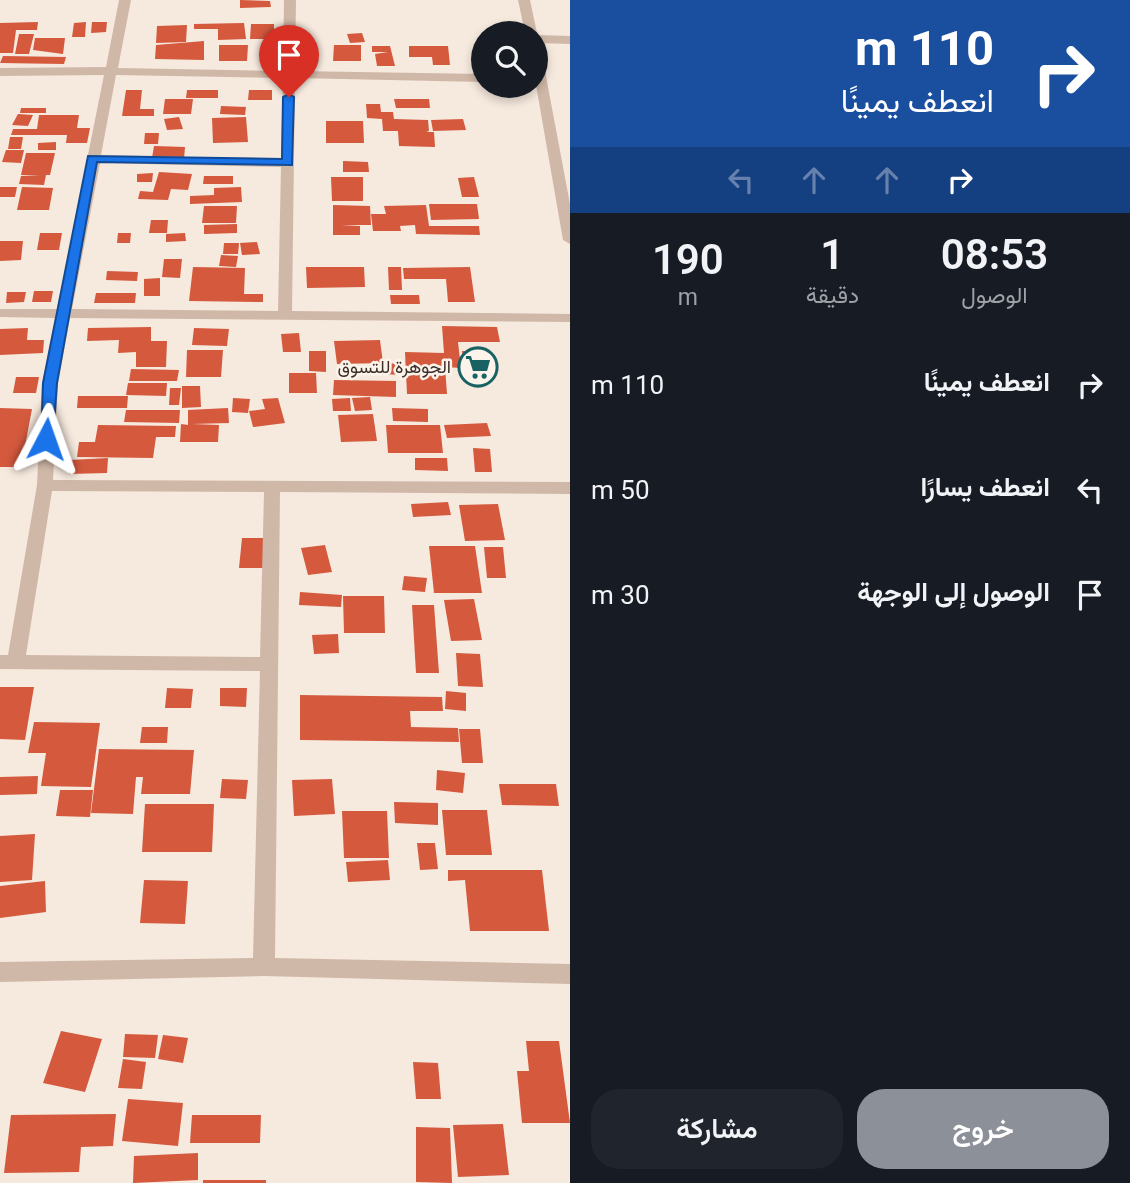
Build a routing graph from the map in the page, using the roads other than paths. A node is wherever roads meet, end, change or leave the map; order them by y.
1 (125, 0) edge
2 (290, 0) edge
3 (524, 0) edge
4 (528, 21) edge
5 (548, 39) edge
6 (570, 40) edge
7 (112, 71) junction
8 (0, 72) edge
9 (289, 76) junction
10 (471, 78) edge
11 (542, 98) edge
12 (92, 159) junction
13 (287, 163) junction
14 (570, 240) edge
15 (0, 313) edge
16 (64, 313) junction
17 (285, 314) junction
18 (570, 318) edge
19 (45, 485) junction
20 (272, 486) junction
21 (570, 488) edge
22 (8, 662) edge
23 (270, 664) junction
24 (264, 967) junction
25 (0, 972) edge
26 (570, 974) edge

1 - 7 street
2 - 9 street
3 - 4 street
5 - 6 street
7 - 8 street
7 - 9 street
7 - 12 street
9 - 10 street
9 - 13 street
11 - 14 street
12 - 13 street
12 - 16 street
13 - 17 street
15 - 16 street
16 - 17 street
16 - 19 street
17 - 18 street
19 - 20 street
19 - 22 street
20 - 21 street
20 - 23 street
22 - 23 street
23 - 24 street
24 - 25 street
24 - 26 street

